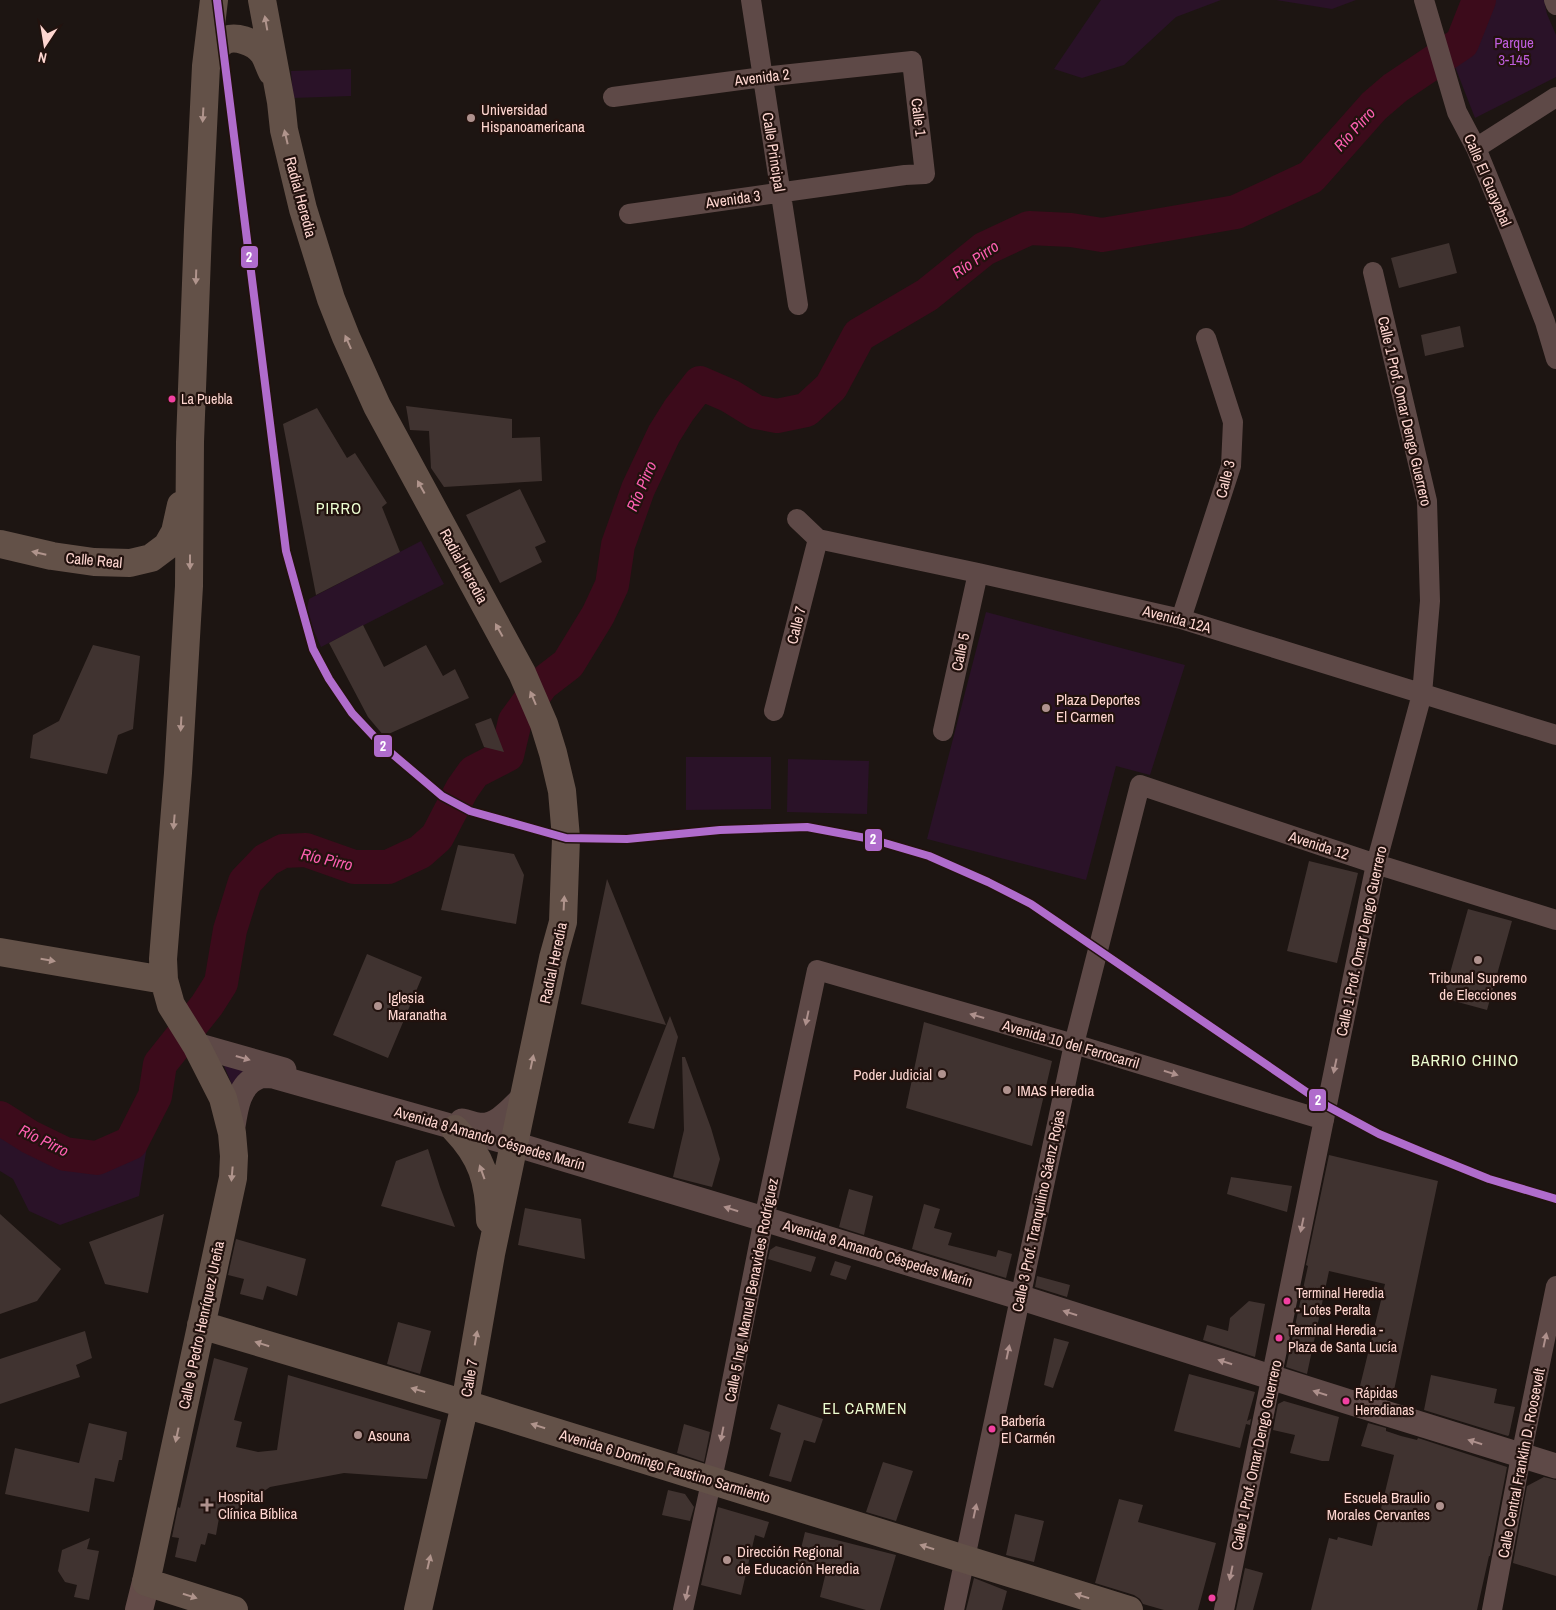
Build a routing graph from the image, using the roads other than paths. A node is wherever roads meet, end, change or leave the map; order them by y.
1 (214, 0) edge
2 (262, 0) edge
3 (751, 0) edge
4 (1424, 0) edge
5 (1554, 0) edge
6 (1556, 4) edge
7 (912, 61) joint
8 (206, 66) junction
9 (763, 76) junction
10 (276, 80) junction
11 (613, 97) dead end
12 (1556, 97) edge
13 (1476, 148) junction
14 (926, 174) joint
15 (781, 192) junction
16 (629, 214) dead end
17 (1373, 272) dead end
18 (798, 305) dead end
19 (1206, 338) dead end
20 (1556, 359) edge
21 (190, 442) junction
22 (797, 519) dead end
23 (818, 539) junction
24 (0, 544) edge
25 (978, 573) junction
26 (1181, 619) junction
27 (1422, 694) junction
28 (774, 711) dead end
29 (943, 731) dead end
30 (1556, 735) edge
31 (1140, 785) joint
32 (1376, 864) junction
33 (1556, 920) edge
34 (0, 952) edge
35 (817, 970) joint
36 (167, 993) junction
37 (195, 1043) junction
38 (1074, 1044) junction
39 (524, 1096) junction
40 (1324, 1120) junction
41 (455, 1129) junction
42 (232, 1133) junction
43 (514, 1144) junction
44 (764, 1219) junction
45 (491, 1254) junction
46 (1556, 1286) edge
47 (1020, 1297) junction
48 (201, 1325) junction
49 (1272, 1376) junction
50 (465, 1404) junction
51 (1521, 1456) junction
52 (1556, 1466) edge
53 (711, 1480) junction
54 (964, 1559) junction
55 (146, 1582) junction
56 (138, 1610) edge
57 (234, 1610) edge
58 (418, 1610) edge
59 (683, 1610) edge
60 (954, 1610) edge
61 (1128, 1610) edge
62 (1224, 1610) edge
63 (1492, 1610) edge

1 - 8 main road
10 -> 2 main road, Radial Heredia
3 - 9 street, Calle Principal
4 - 13 street, Calle El Guayabal
5 - 6 street
7 - 9 street, Avenida 2
7 - 14 street, Calle 1
8 - 10 main road
8 -> 21 main road
9 - 11 street, Avenida 2
9 - 15 street, Calle Principal
39 -> 10 main road, Radial Heredia
12 - 13 street
13 - 20 street, Calle El Guayabal
14 - 15 street, Avenida 3
15 - 16 street, Avenida 3
15 - 18 street, Calle Principal
17 - 27 street, Calle 1 Prof. Omar Dengo Guerrero
19 - 26 street, Calle 3
21 -> 24 main road, Calle Real
21 -> 36 main road
22 - 23 street
23 - 25 street, Avenida 12A
23 - 28 street, Calle 7
25 - 26 street, Avenida 12A
25 - 29 street, Calle 5
26 - 27 street, Avenida 12A
27 - 30 street, Avenida 12A
27 - 32 street, Calle 1 Prof. Omar Dengo Guerrero
31 - 32 street, Avenida 12
31 - 38 street, Calle 3 Prof. Tranquilino Sáenz Rojas
32 - 33 street, Avenida 12
32 -> 40 street, Calle 1 Prof. Omar Dengo Guerrero
34 -> 36 main road
38 -> 35 street, Avenida 10 del Ferrocarril
35 -> 44 street, Calle 5 Ing. Manuel Benavides Rodríguez
36 - 37 main road
37 -> 39 street, Avenida 8 Amando Céspedes Marín
37 - 42 main road, Calle 9 Pedro Henríquez Ureña
38 -> 40 street, Avenida 10 del Ferrocarril
38 - 47 street, Calle 3 Prof. Tranquilino Sáenz Rojas
39 - 43 main road, Radial Heredia
40 -> 49 street, Calle 1 Prof. Omar Dengo Guerrero
41 - 42 street, Avenida 8 Amando Céspedes Marín
41 - 43 street, Avenida 8 Amando Céspedes Marín
45 -> 41 main road
42 -> 48 main road, Calle 9 Pedro Henríquez Ureña
44 -> 43 street, Avenida 8 Amando Céspedes Marín
43 - 45 main road, Calle 7
44 - 47 street, Avenida 8 Amando Céspedes Marín
44 -> 53 street, Calle 5 Ing. Manuel Benavides Rodríguez
50 -> 45 main road, Calle 7
51 -> 46 street, Calle Central Franklin D. Roosevelt
49 -> 47 street, Avenida 8 Amando Céspedes Marín
54 -> 47 street, Calle 3 Prof. Tranquilino Sáenz Rojas
50 -> 48 main road, Avenida 6 Domingo Faustino Sarmiento
48 -> 55 main road, Calle 9 Pedro Henríquez Ureña
51 -> 49 street, Avenida 8 Amando Céspedes Marín
49 -> 62 street, Calle 1 Prof. Omar Dengo Guerrero
53 -> 50 main road, Avenida 6 Domingo Faustino Sarmiento
58 -> 50 main road, Calle 7
51 - 52 street, Avenida 8 Amando Céspedes Marín
51 - 63 street, Calle Central Franklin D. Roosevelt
54 -> 53 main road, Avenida 6 Domingo Faustino Sarmiento
53 -> 59 street, Calle 5 Ing. Manuel Benavides Rodríguez
54 - 60 street, Calle 3 Prof. Tranquilino Sáenz Rojas
61 -> 54 main road, Avenida 6 Domingo Faustino Sarmiento
55 - 56 main road, Calle 9 Pedro Henríquez Ureña
55 -> 57 main road

